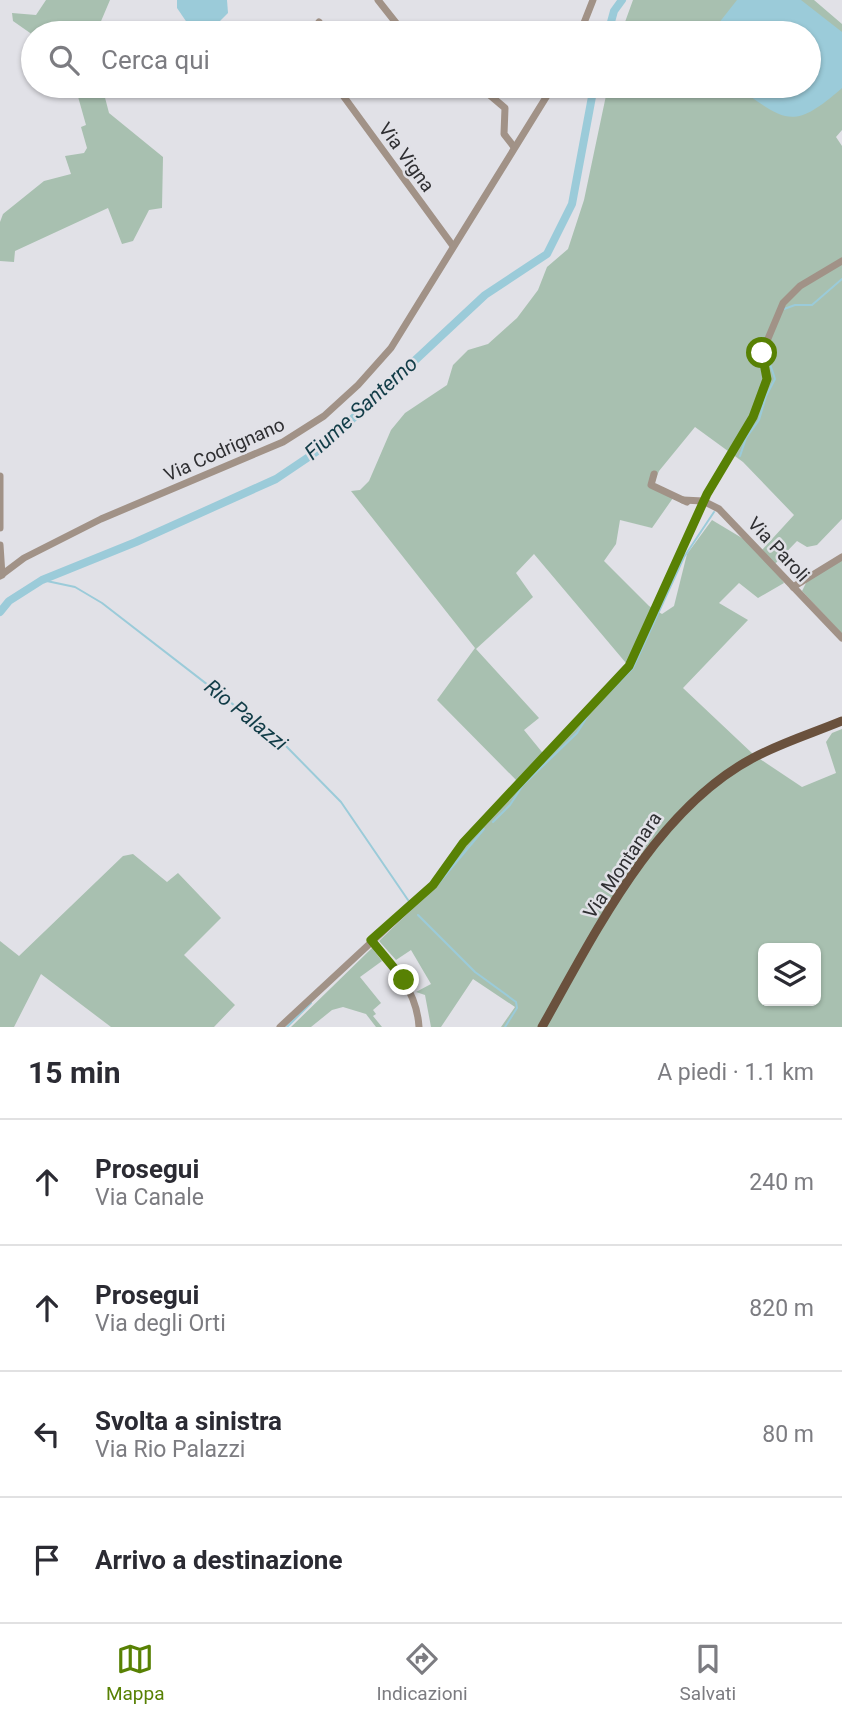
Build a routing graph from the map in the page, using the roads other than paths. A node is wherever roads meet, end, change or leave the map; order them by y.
1 (378, 0) edge
2 (593, 0) edge
3 (395, 21) edge
4 (585, 21) edge
5 (345, 98) edge
6 (493, 98) edge
7 (545, 98) edge
8 (514, 148) junction
9 (453, 246) junction
10 (842, 261) edge
11 (654, 474) dead end
12 (0, 476) edge
13 (702, 504) junction
14 (0, 527) edge
15 (0, 545) edge
16 (842, 557) edge
17 (1, 575) edge
18 (793, 587) junction
19 (842, 638) edge
20 (842, 721) edge
21 (373, 943) junction
22 (280, 1027) edge
23 (419, 1027) edge
24 (542, 1027) edge

1 - 3 street
2 - 4 street
5 - 9 street, Via Vigna
6 - 8 street
7 - 8 street, Via Codrignano
8 - 9 street, Via Codrignano
9 - 17 street, Via Codrignano
10 - 13 street
11 - 13 street
12 - 14 street
13 - 18 street, Via Paroli
13 - 21 street
15 - 17 street
16 - 18 street
18 - 19 street, Via Paroli
20 - 24 main road, Via Montanara
21 - 22 street
21 - 23 street

